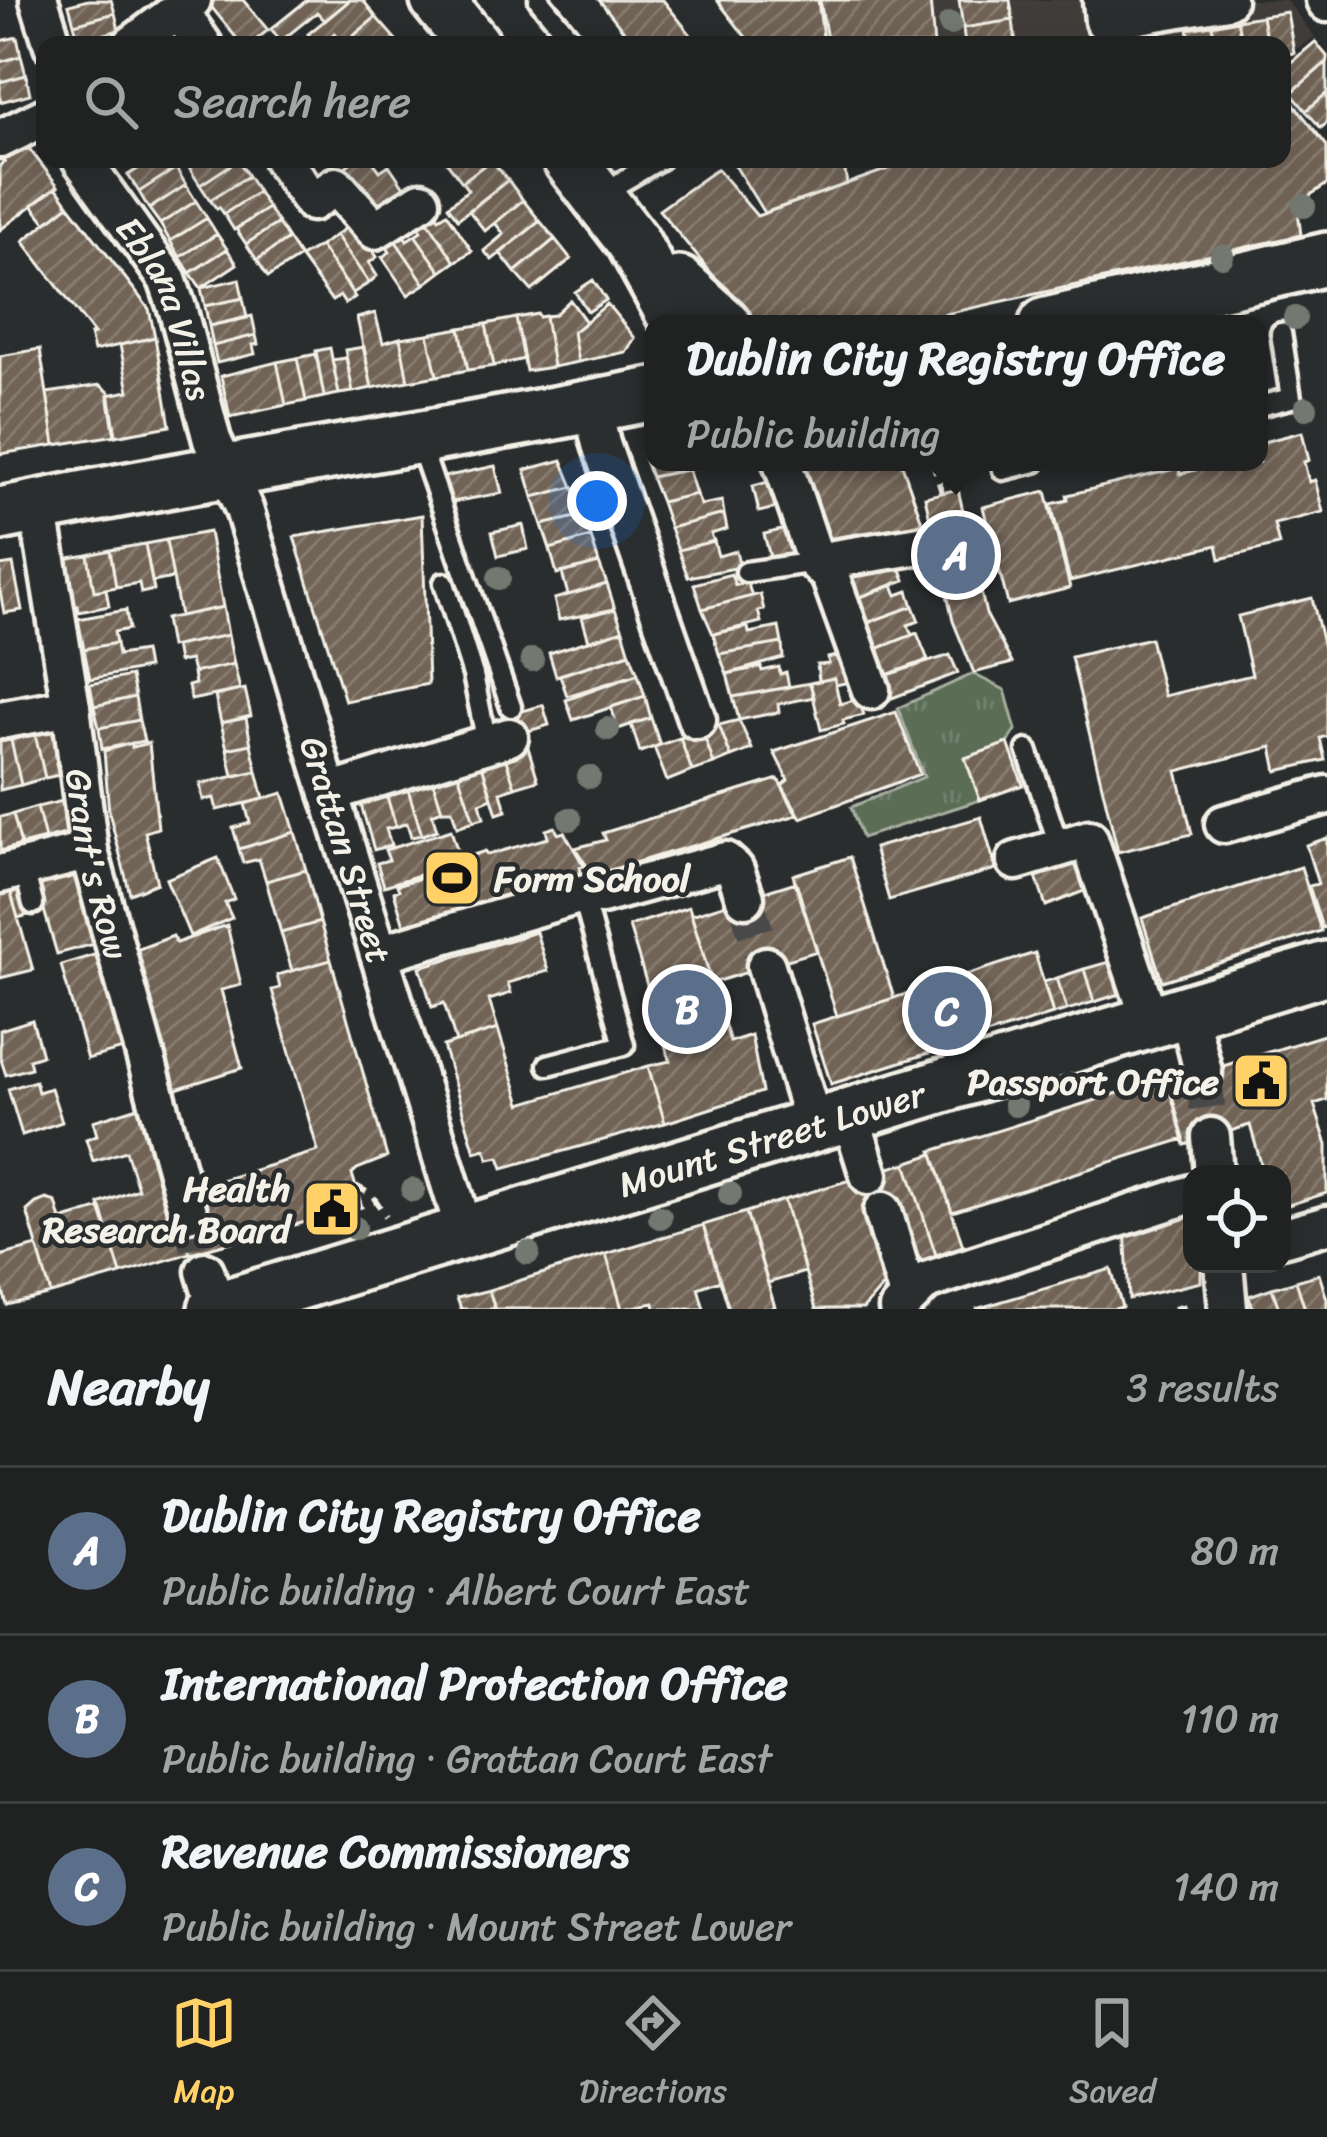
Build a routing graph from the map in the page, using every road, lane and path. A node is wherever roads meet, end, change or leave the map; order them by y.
1 (39, 0) edge
2 (437, 0) edge
3 (539, 0) edge
4 (1102, 0) edge
5 (1227, 0) edge
6 (185, 5) edge
7 (49, 36) edge
8 (144, 36) edge
9 (199, 36) edge
10 (467, 36) edge
11 (569, 36) edge
12 (36, 121) edge
13 (0, 139) edge
14 (87, 168) edge
15 (288, 168) edge
16 (649, 168) edge
17 (584, 177) edge
18 (421, 201) dead end
19 (1327, 259) edge
20 (687, 310) edge
21 (1085, 315) edge
22 (1281, 333) dead end
23 (644, 396) edge
24 (1268, 404) edge
25 (592, 406) junction
26 (419, 439) junction
27 (226, 471) junction
28 (785, 471) edge
29 (936, 471) edge
30 (942, 493) dead end
31 (19, 510) edge
32 (920, 545) dead end
33 (816, 562) junction
34 (746, 572) dead end
35 (444, 583) dead end
36 (871, 690) dead end
37 (70, 702) junction
38 (0, 720) edge
39 (697, 720) dead end
40 (502, 729) junction
41 (1027, 750) dead end
42 (329, 794) junction
43 (1327, 795) edge
44 (1224, 824) dead end
45 (1060, 848) junction
46 (89, 851) junction
47 (1016, 860) dead end
48 (19, 882) edge
49 (582, 894) junction
50 (745, 898) tunnel mouth
51 (379, 954) junction
52 (766, 966) tunnel mouth
53 (1327, 968) edge
54 (1169, 1017) junction
55 (548, 1065) dead end
56 (1203, 1072) tunnel mouth
57 (832, 1120) junction
58 (869, 1175) dead end
59 (356, 1186) dead end
60 (1183, 1197) edge
61 (883, 1211) dead end
62 (188, 1212) tunnel mouth
63 (392, 1223) dead end
64 (1327, 1225) edge
65 (465, 1232) junction
66 (1291, 1235) edge
67 (1226, 1273) edge
68 (212, 1296) edge
69 (907, 1298) edge
70 (1228, 1309) edge

1 - 7 street
2 - 10 main road
3 - 11 lane
4 - 5 street
6 - 8 street
6 - 9 street
12 - 13 street
14 - 27 street, Eblana Villas
15 - 18 street
16 - 17 lane
17 - 20 main road
19 - 21 main road
22 - 24 lane
23 - 25 main road
25 - 26 main road
25 - 39 street
26 - 27 main road
26 - 40 lane
27 - 31 main road
27 - 42 street, Grattan Street
28 - 33 street
29 - 30 path
31 - 37 street, Grant's Row
32 - 33 street
33 - 34 lane
33 - 36 street
35 - 40 lane
37 - 38 street
37 - 46 street, Grant's Row
40 - 42 street
41 - 45 lane
42 - 51 street, Grattan Street
43 - 44 street
45 - 47 street
45 - 54 street
46 - 48 street
46 - 62 street, Grant's Row
49 - 50 street
49 - 51 street
49 - 55 lane
51 - 65 street, Grattan Street
52 - 57 street
53 - 54 main road, Mount Street Lower
54 - 56 street
54 - 57 main road, Mount Street Lower
57 - 58 street
57 - 65 main road, Mount Street Lower
59 - 63 path
60 - 69 street
61 - 69 street
64 - 66 street
65 - 68 main road, Mount Street Lower
67 - 70 street

